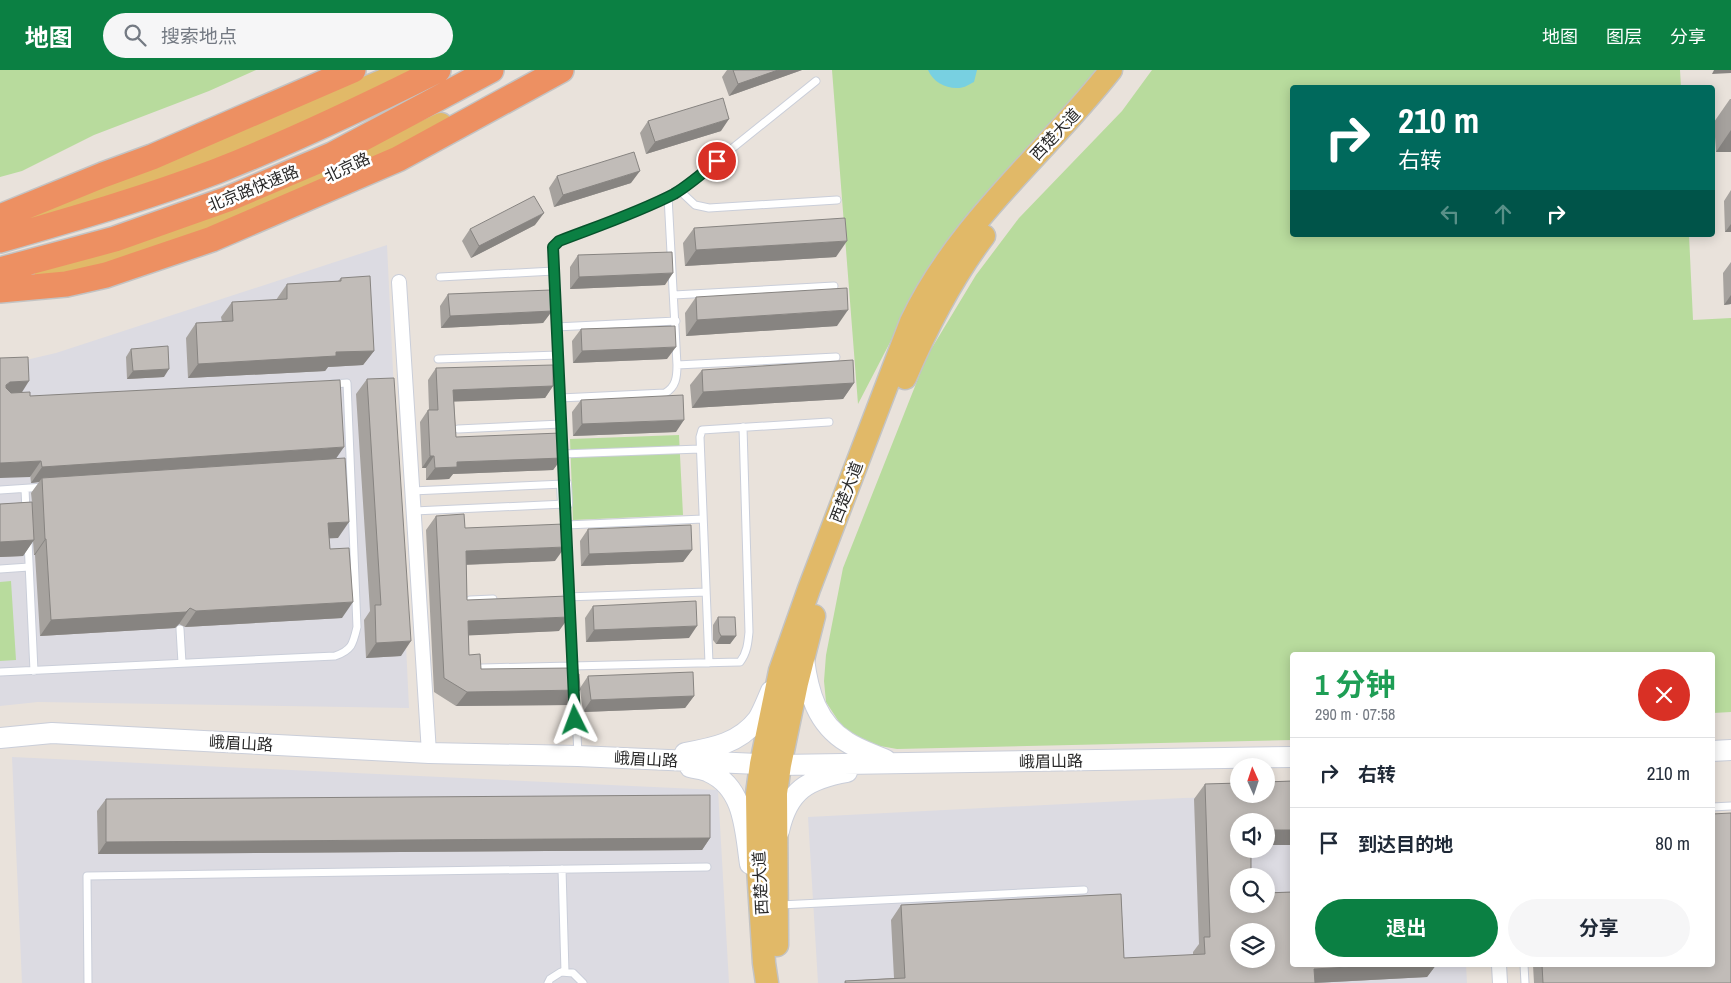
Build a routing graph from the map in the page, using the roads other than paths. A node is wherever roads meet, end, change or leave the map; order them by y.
1 (353, 70) edge
2 (403, 70) edge
3 (438, 70) edge
4 (491, 70) edge
5 (540, 70) edge
6 (561, 70) edge
7 (1111, 70) edge
8 (1128, 70) edge
9 (816, 81) dead end
10 (679, 190) junction
11 (668, 196) junction
12 (837, 200) dead end
13 (0, 217) edge
14 (0, 224) edge
15 (0, 240) edge
16 (0, 270) edge
17 (554, 271) junction
18 (440, 277) dead end
19 (0, 280) edge
20 (400, 282) dead end
21 (834, 286) dead end
22 (0, 290) edge
23 (674, 295) junction
24 (676, 322) junction
25 (556, 327) junction
26 (558, 354) junction
27 (836, 357) dead end
28 (438, 359) dead end
29 (678, 365) junction
30 (327, 384) edge
31 (560, 398) junction
32 (829, 422) dead end
33 (561, 424) junction
34 (743, 427) junction
35 (458, 429) dead end
36 (700, 449) junction
37 (562, 454) junction
38 (341, 468) edge
39 (351, 468) junction
40 (564, 484) junction
41 (54, 487) edge
42 (25, 489) junction
43 (0, 490) edge
44 (412, 491) junction
45 (565, 504) junction
46 (414, 511) junction
47 (26, 518) edge
48 (703, 519) junction
49 (566, 525) junction
50 (27, 538) edge
51 (29, 567) junction
52 (0, 569) edge
53 (706, 592) junction
54 (560, 597) edge
55 (570, 597) junction
56 (500, 599) edge
57 (470, 600) edge
58 (180, 629) edge
59 (804, 654) junction
60 (182, 663) junction
61 (709, 663) junction
62 (573, 666) junction
63 (482, 668) edge
64 (34, 671) junction
65 (780, 671) junction
66 (0, 672) edge
67 (0, 738) edge
68 (1731, 750) edge
69 (1715, 751) edge
70 (429, 753) junction
71 (578, 756) junction
72 (1290, 757) edge
73 (656, 759) junction
74 (893, 763) junction
75 (770, 764) junction
76 (1731, 806) edge
77 (1715, 807) edge
78 (776, 847) junction
79 (707, 867) dead end
80 (562, 869) junction
81 (1084, 890) dead end
82 (777, 905) junction
83 (1499, 967) edge
84 (1524, 967) edge
85 (565, 972) junction
86 (766, 973) edge
87 (88, 983) edge
88 (548, 983) edge
89 (582, 983) edge
90 (777, 983) edge
91 (1500, 983) edge
92 (1525, 983) edge

1 - 13 highway
2 - 14 main road
3 - 15 highway, 北京路快速路
4 - 16 highway, 北京路快速路
5 - 19 main road, 北京路
6 - 22 highway
7 - 65 main road, 西楚大道
8 - 59 main road, 西楚大道
9 - 10 lane
10 - 11 lane
10 - 12 lane
11 - 17 lane
11 - 23 lane
17 - 18 lane
17 - 25 lane
20 - 44 street
21 - 23 lane
23 - 24 lane
24 - 25 lane
24 - 29 lane
25 - 26 lane
26 - 28 lane
26 - 31 lane
27 - 29 lane
29 - 31 lane
30 - 39 lane
31 - 33 lane
32 - 34 lane
33 - 35 lane
33 - 37 lane
34 - 36 lane
34 - 61 lane
36 - 37 lane
36 - 48 lane
37 - 40 lane
38 - 39 lane
39 - 60 lane
40 - 44 lane
40 - 45 street
41 - 42 lane
42 - 43 lane
42 - 47 lane
44 - 46 street
45 - 46 lane
45 - 49 lane
46 - 70 street
48 - 49 lane
48 - 53 lane
49 - 55 lane
50 - 51 lane
51 - 52 lane
51 - 64 lane
53 - 55 lane
53 - 61 lane
54 - 55 lane
55 - 62 lane
56 - 57 lane
58 - 60 lane
59 - 74 street
59 - 75 main road, 西楚大道
60 - 64 lane
61 - 62 lane
62 - 63 lane
62 - 71 lane
64 - 66 lane
65 - 73 street
65 - 75 main road, 西楚大道
67 - 70 street, 峨眉山路
68 - 69 street
70 - 71 street, 峨眉山路
71 - 73 street, 峨眉山路
72 - 74 street, 峨眉山路
73 - 75 street, 峨眉山路
73 - 86 street
74 - 75 street, 峨眉山路
74 - 78 street
75 - 78 main road, 西楚大道
75 - 86 main road, 西楚大道
76 - 77 lane
78 - 82 main road, 西楚大道
79 - 80 lane
80 - 85 lane
80 - 87 lane
81 - 82 lane
82 - 90 main road, 西楚大道
83 - 91 street
84 - 92 lane
85 - 88 lane
85 - 89 lane

